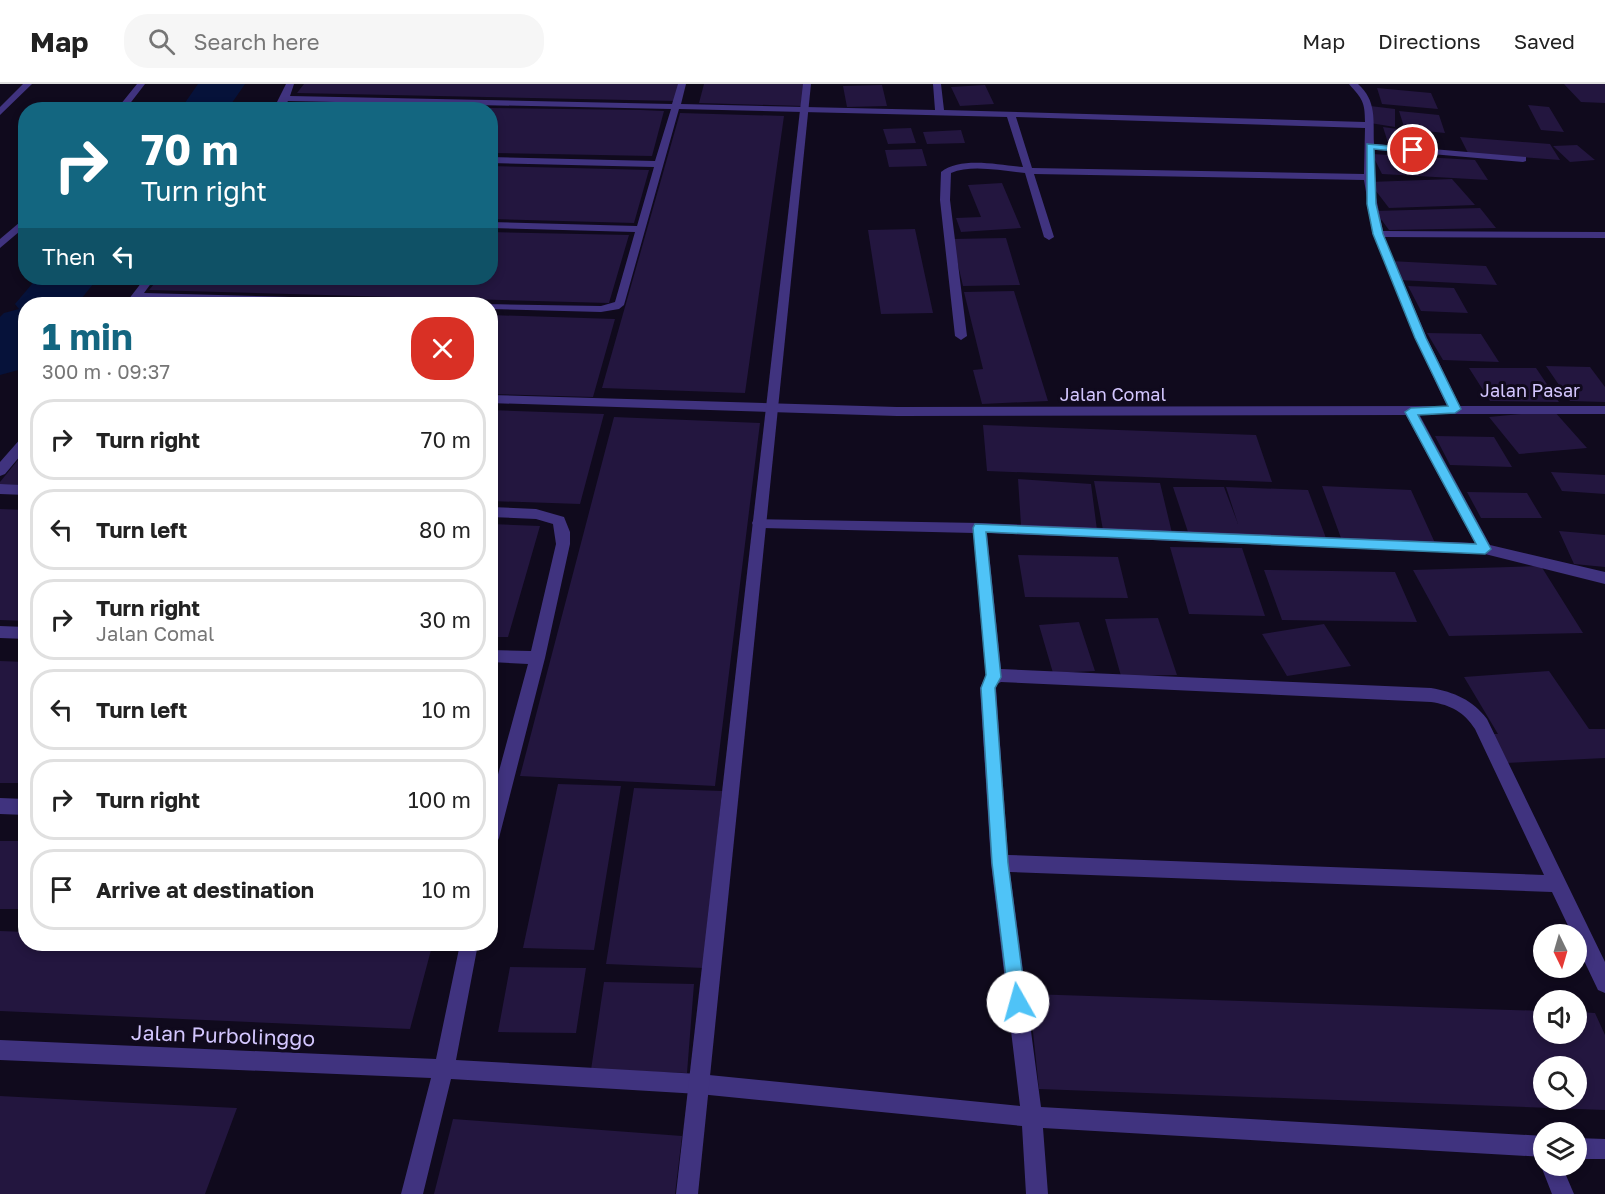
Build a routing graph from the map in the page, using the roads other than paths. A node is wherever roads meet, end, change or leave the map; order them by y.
1 (28, 84) edge
2 (141, 84) edge
3 (290, 84) edge
4 (682, 84) edge
5 (807, 84) edge
6 (938, 84) edge
7 (1353, 84) edge
8 (285, 98) junction
9 (126, 102) edge
10 (282, 102) edge
11 (459, 102) edge
12 (498, 103) edge
13 (676, 107) junction
14 (804, 109) junction
15 (0, 112) edge
16 (940, 112) junction
17 (1011, 114) junction
18 (1368, 125) junction
19 (1370, 146) junction
20 (1523, 159) dead end
21 (498, 160) edge
22 (660, 164) junction
23 (1030, 171) junction
24 (1369, 177) junction
25 (18, 225) edge
26 (498, 225) edge
27 (0, 228) edge
28 (18, 228) edge
29 (642, 229) junction
30 (1378, 234) junction
31 (1605, 235) edge
32 (1049, 237) dead end
33 (0, 245) edge
34 (145, 285) edge
35 (135, 297) edge
36 (498, 306) edge
37 (961, 336) dead end
38 (498, 399) edge
39 (771, 407) junction
40 (1455, 409) junction
41 (1605, 410) edge
42 (1411, 412) junction
43 (18, 450) edge
44 (0, 471) edge
45 (0, 489) edge
46 (18, 490) edge
47 (498, 513) edge
48 (759, 523) junction
49 (980, 528) junction
50 (1485, 549) junction
51 (1605, 578) edge
52 (0, 632) edge
53 (18, 633) edge
54 (498, 656) edge
55 (537, 658) junction
56 (994, 677) junction
57 (0, 806) edge
58 (498, 806) edge
59 (18, 807) edge
60 (1000, 863) junction
61 (1559, 884) junction
62 (468, 951) edge
63 (1605, 983) edge
64 (0, 1050) edge
65 (444, 1069) junction
66 (699, 1084) junction
67 (1032, 1117) junction
68 (1533, 1146) edge
69 (1587, 1148) edge
70 (1605, 1149) edge
71 (1556, 1176) edge
72 (412, 1194) edge
73 (687, 1194) edge
74 (1037, 1194) edge
75 (1563, 1194) edge

1 - 15 street
2 - 9 street
3 - 8 street
4 - 13 street
5 - 14 street
6 - 16 street
7 - 18 street
8 - 10 street
8 - 11 street
12 - 13 street
13 - 14 street
13 - 22 street
14 - 16 street
14 - 39 street
16 - 17 street
17 - 18 street
17 - 23 street
18 - 19 street
19 - 20 street
19 - 24 street
21 - 22 street
22 - 29 street
23 - 24 street
23 - 32 street
23 - 37 street
24 - 30 street
25 - 27 street
26 - 29 street
28 - 33 street
29 - 36 street
30 - 31 street
30 - 40 street
34 - 35 street
38 - 39 street, Jalan Comal
39 - 42 street, Jalan Comal
39 - 48 street
40 - 41 street, Jalan Pasar
40 - 42 street, Jalan Comal
42 - 50 street
43 - 44 street
45 - 46 street
47 - 55 street
48 - 49 street
48 - 66 street
49 - 50 street
49 - 56 street
50 - 51 street
52 - 53 street
54 - 55 street
55 - 58 street
56 - 60 street
56 - 61 street
57 - 59 street
60 - 61 street
60 - 67 street
61 - 63 street
62 - 65 street
64 - 65 street, Jalan Purbolinggo
65 - 66 street, Jalan Purbolinggo
65 - 72 street
66 - 67 street, Jalan Purbolinggo
66 - 73 street
67 - 68 street, Jalan Purbolinggo
67 - 74 street
69 - 70 street
71 - 75 street

